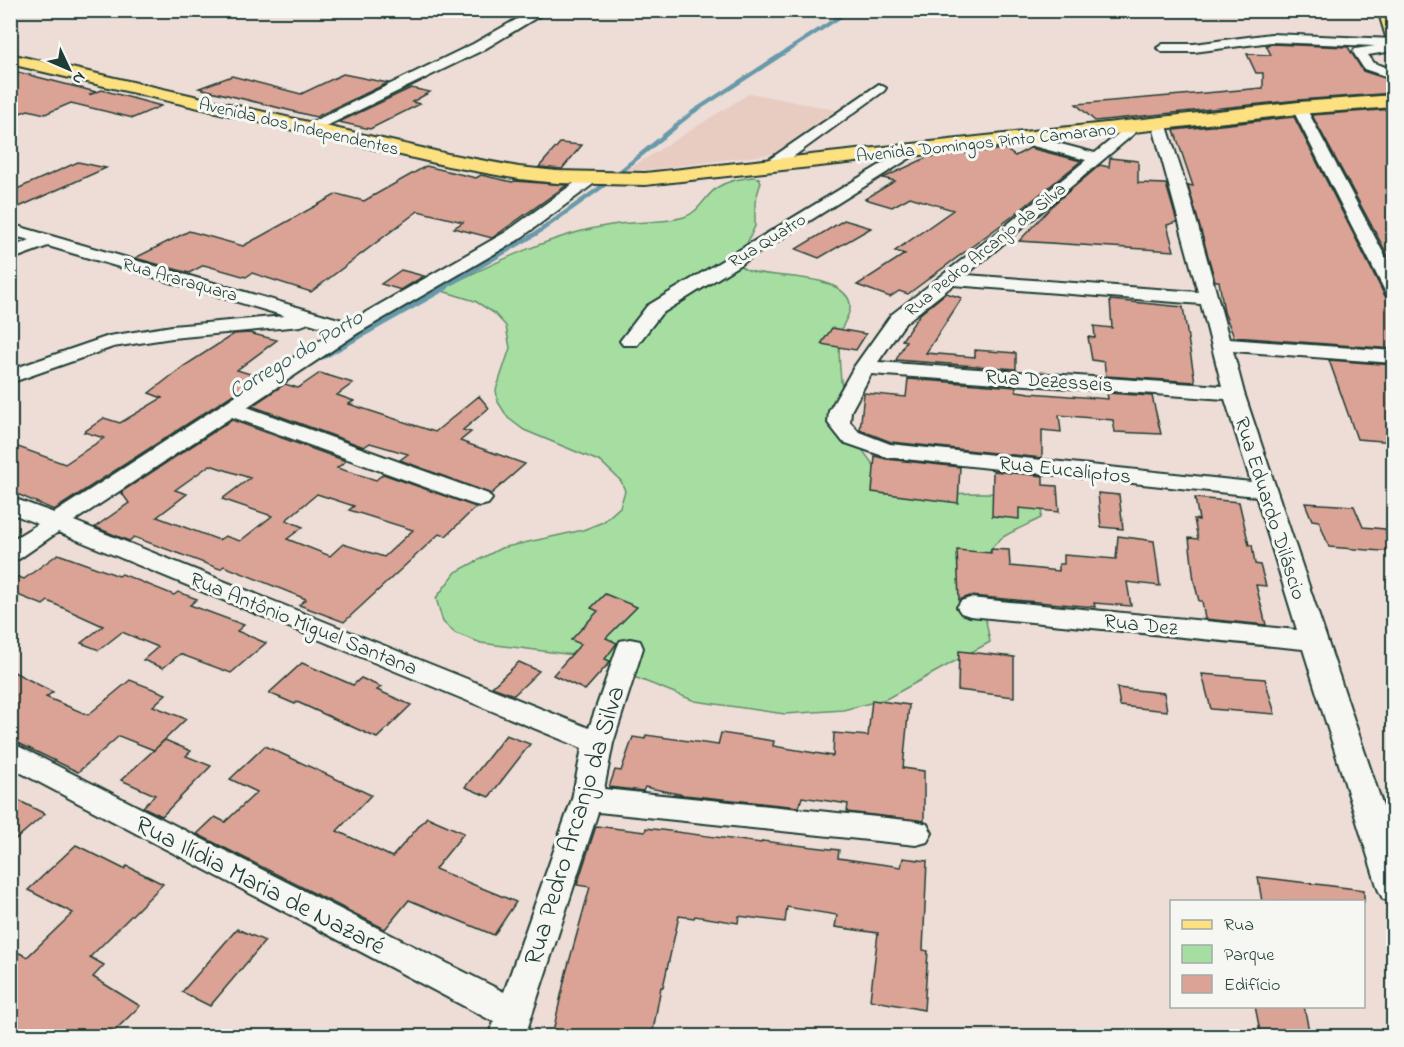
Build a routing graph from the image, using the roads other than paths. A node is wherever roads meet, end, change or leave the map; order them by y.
1 (543, 10) edge
2 (1387, 10) edge
3 (1394, 17) edge
4 (1394, 38) edge
5 (1394, 43) edge
6 (1163, 48) dead end
7 (1394, 50) edge
8 (10, 59) edge
9 (1394, 75) edge
10 (879, 88) dead end
11 (1391, 102) edge
12 (1299, 108) junction
13 (1159, 123) junction
14 (1135, 127) junction
15 (311, 128) junction
16 (1020, 138) junction
17 (913, 150) junction
18 (1097, 158) junction
19 (773, 164) junction
20 (590, 179) junction
21 (10, 229) edge
22 (46, 240) junction
23 (10, 255) edge
24 (950, 279) junction
25 (1394, 291) edge
26 (1210, 299) junction
27 (315, 319) junction
28 (351, 329) junction
29 (630, 341) dead end
30 (1222, 344) junction
31 (1394, 357) edge
32 (319, 363) dead end
33 (864, 367) junction
34 (10, 377) edge
35 (1234, 393) junction
36 (236, 410) junction
37 (865, 444) joint
38 (1265, 490) junction
39 (480, 499) dead end
40 (10, 504) edge
41 (64, 525) junction
42 (10, 553) edge
43 (10, 570) edge
44 (970, 607) dead end
45 (1313, 641) junction
46 (630, 648) dead end
47 (598, 743) junction
48 (10, 753) edge
49 (587, 799) junction
50 (916, 833) dead end
51 (1394, 889) edge
52 (510, 1025) edge

1 - 15 street
2 - 3 main road
2 - 4 main road
5 - 6 street
7 - 9 street
8 - 15 main road, Avenida dos Independentes
10 - 19 street
11 - 12 main road, Avenida Domingos Pinto Camarano
12 - 13 main road, Avenida Domingos Pinto Camarano
12 - 25 street
13 - 14 main road, Avenida Domingos Pinto Camarano
13 - 26 street, Rua Eduardo Diláscio
14 - 16 main road, Avenida Domingos Pinto Camarano
14 - 18 street, Rua Pedro Arcanjo da Silva
15 - 20 main road, Avenida dos Independentes
16 - 17 main road, Avenida Domingos Pinto Camarano
16 - 18 street
17 - 19 main road, Avenida Domingos Pinto Camarano
17 - 29 street, Rua Quatro
18 - 24 street, Rua Pedro Arcanjo da Silva
19 - 20 main road, Avenida Domingos Pinto Camarano
20 - 28 street
21 - 22 street, Rua Araraquara
22 - 23 street
22 - 27 street, Rua Araraquara
24 - 26 street
24 - 33 street, Rua Pedro Arcanjo da Silva
26 - 30 street, Rua Eduardo Diláscio
27 - 28 street, Rua Araraquara
27 - 34 street
28 - 36 street
30 - 31 street
30 - 35 street, Rua Eduardo Diláscio
32 - 36 street
33 - 35 street, Rua Dezesseis
33 - 37 street, Rua Pedro Arcanjo da Silva
35 - 38 street, Rua Eduardo Diláscio
36 - 39 street
36 - 41 street
37 - 38 street, Rua Eucaliptos
38 - 45 street, Rua Eduardo Diláscio
40 - 41 street, Rua Antônio Miguel Santana
41 - 42 street
41 - 43 street
41 - 47 street, Rua Antônio Miguel Santana
44 - 45 street, Rua Dez
45 - 51 street, Rua Eduardo Diláscio
46 - 47 street, Rua Pedro Arcanjo da Silva
47 - 49 street, Rua Pedro Arcanjo da Silva
48 - 52 street, Rua Ilídia Maria de Nazaré
49 - 50 street
49 - 52 street, Rua Pedro Arcanjo da Silva

